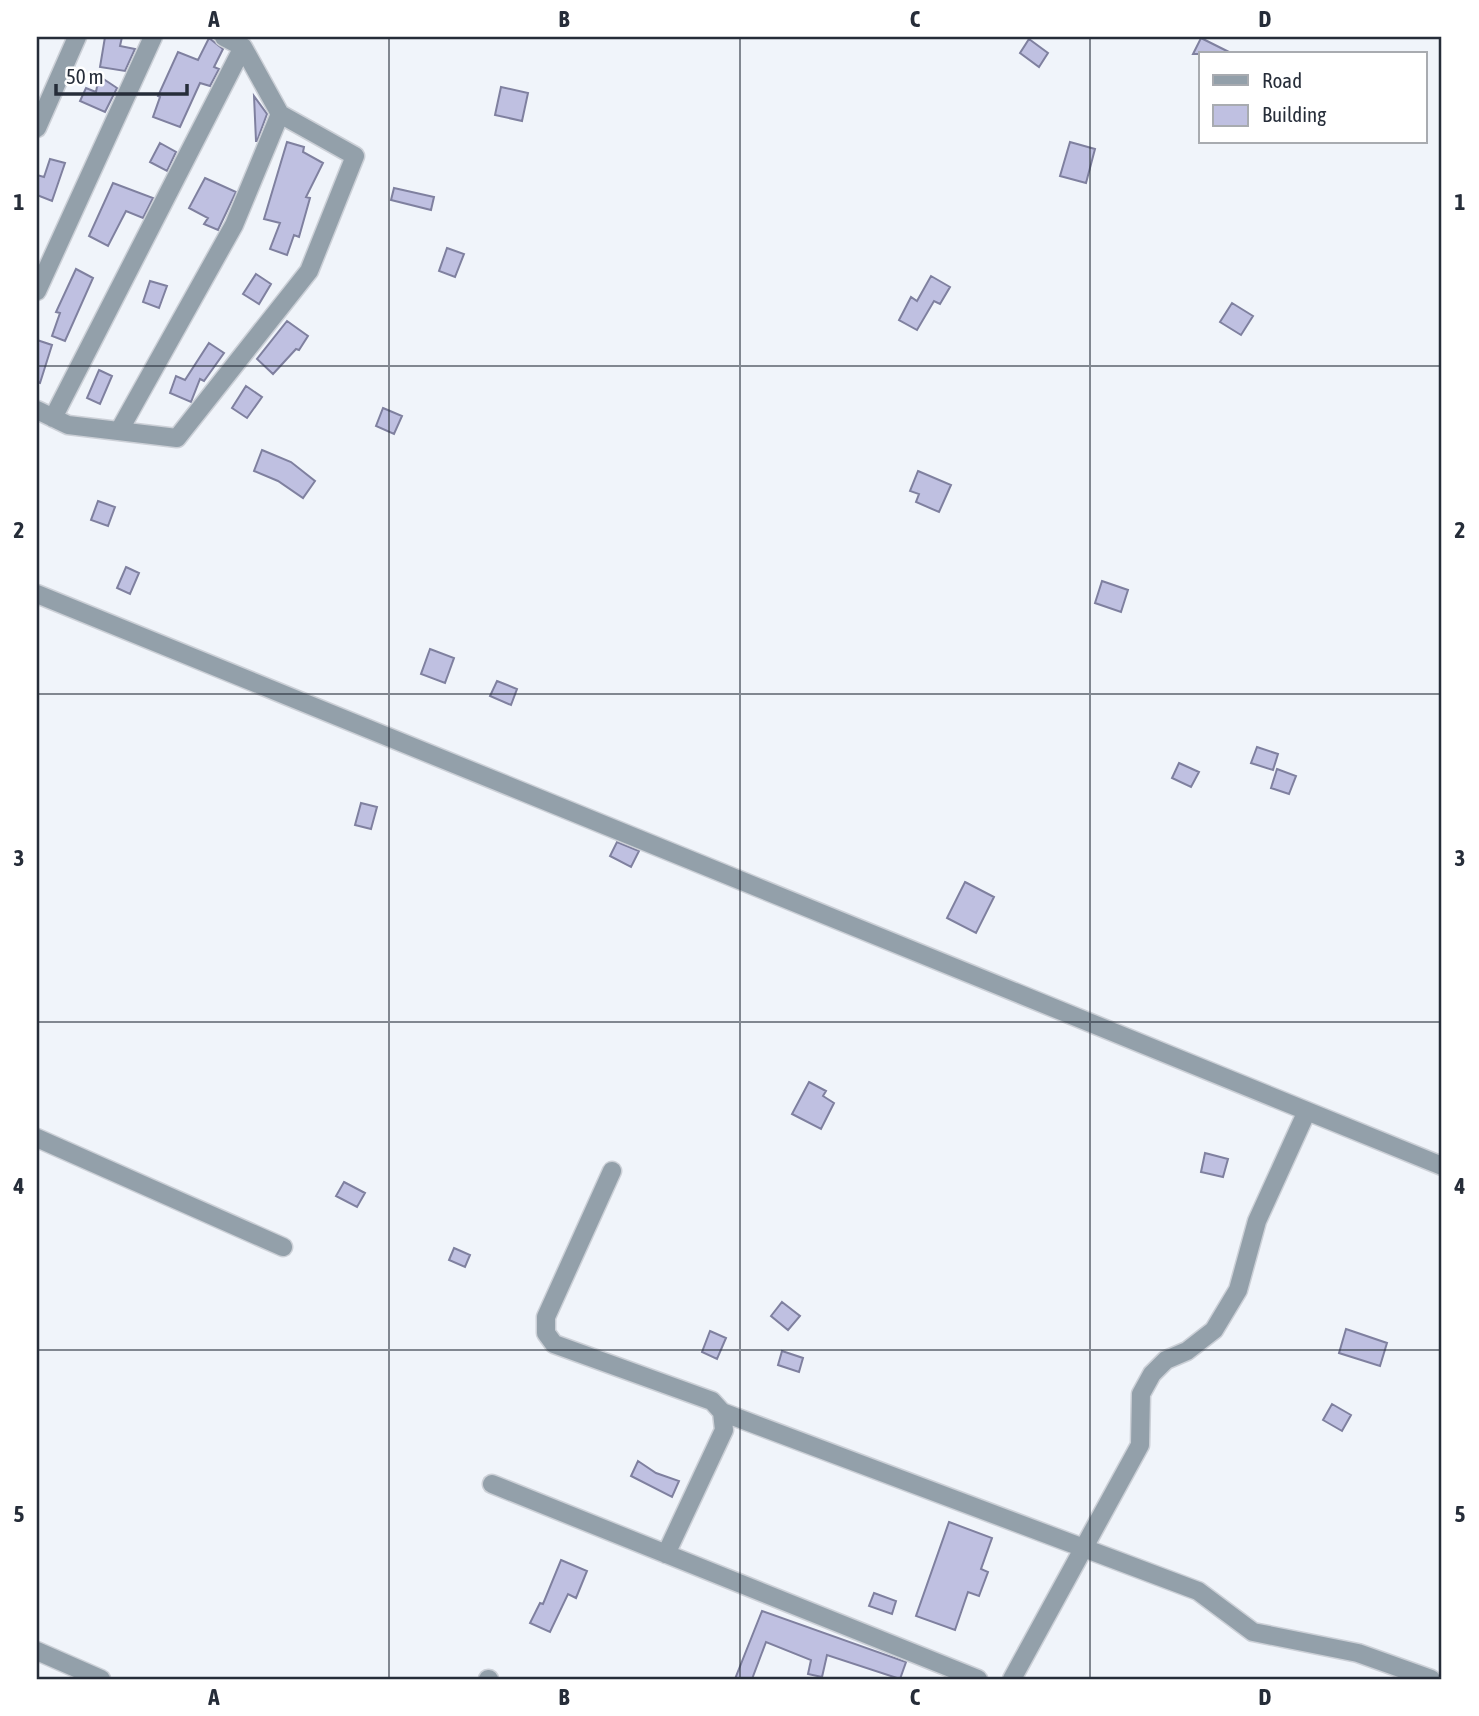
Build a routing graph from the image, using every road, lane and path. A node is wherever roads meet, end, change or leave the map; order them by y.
1 (77, 37) edge
2 (153, 37) edge
3 (224, 37) edge
4 (243, 47) junction
5 (280, 114) junction
6 (37, 128) edge
7 (37, 291) edge
8 (45, 414) edge
9 (119, 431) junction
10 (37, 594) edge
11 (1307, 1111) junction
12 (37, 1138) edge
13 (1442, 1166) edge
14 (612, 1171) dead end
15 (283, 1247) dead end
16 (722, 1412) junction
17 (492, 1484) dead end
18 (1083, 1550) junction
19 (666, 1554) junction
20 (37, 1651) edge
21 (70, 1672) edge
22 (100, 1679) edge
23 (978, 1679) edge
24 (1012, 1679) edge
25 (1431, 1679) edge

1 - 6 street
2 - 7 street
3 - 4 street
4 - 5 street
4 - 8 street
5 - 9 street
5 - 9 street
8 - 9 street
10 - 11 street
11 - 13 street
11 - 18 street
12 - 15 street
14 - 16 street
16 - 18 street
16 - 19 street
17 - 19 street
18 - 24 street
18 - 25 street
19 - 23 street
20 - 21 street
21 - 22 street

